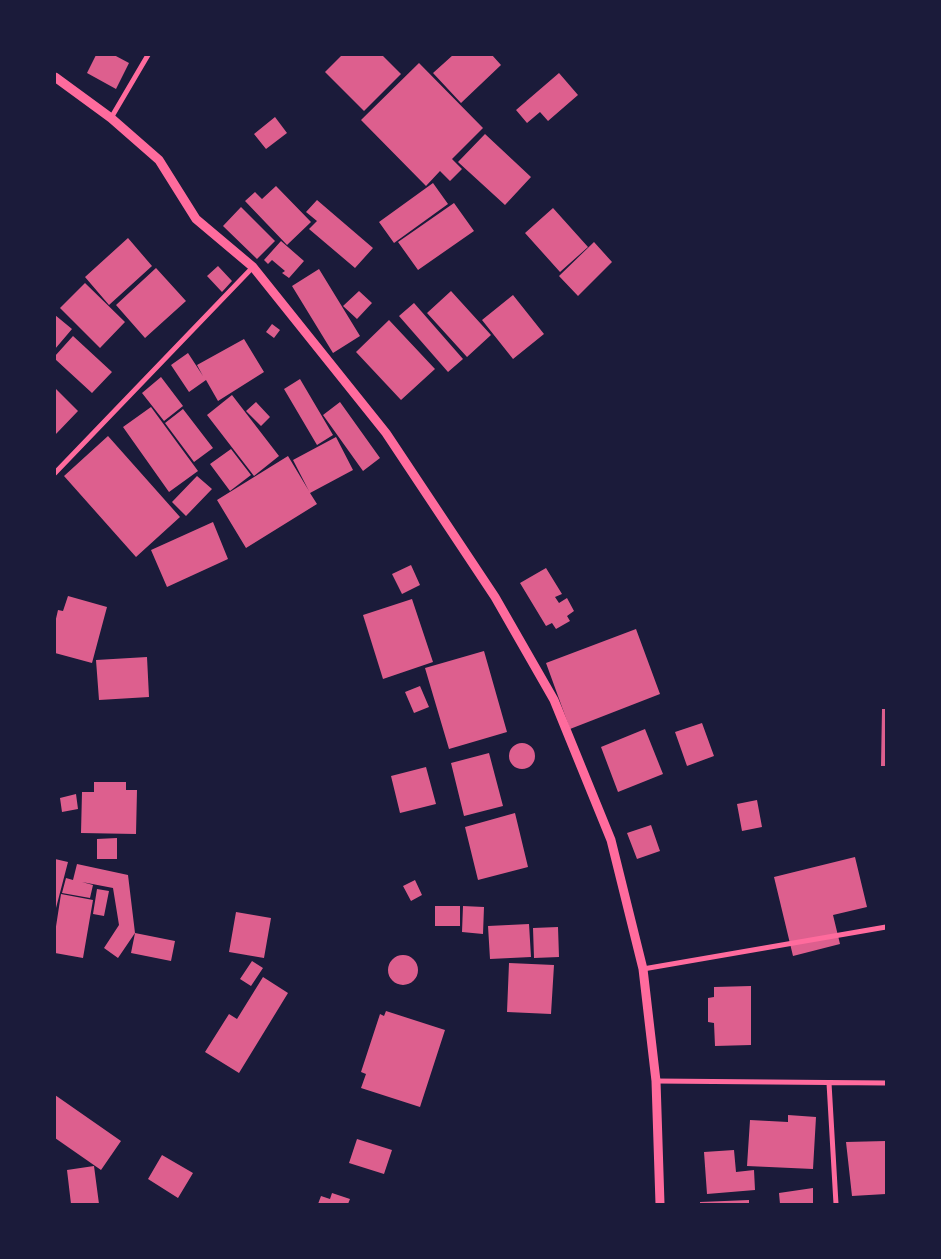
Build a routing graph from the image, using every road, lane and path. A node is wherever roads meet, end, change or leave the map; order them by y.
1 (148, 55) edge
2 (55, 77) edge
3 (111, 118) junction
4 (253, 267) junction
5 (55, 473) edge
6 (886, 927) edge
7 (643, 969) junction
8 (656, 1081) junction
9 (829, 1083) junction
10 (886, 1084) edge
11 (660, 1204) edge
12 (836, 1204) edge

1 - 3 street
2 - 3 street
3 - 4 street
4 - 5 street
4 - 7 street
6 - 7 street
7 - 8 street
8 - 9 street
8 - 11 street
9 - 10 street
9 - 12 street

